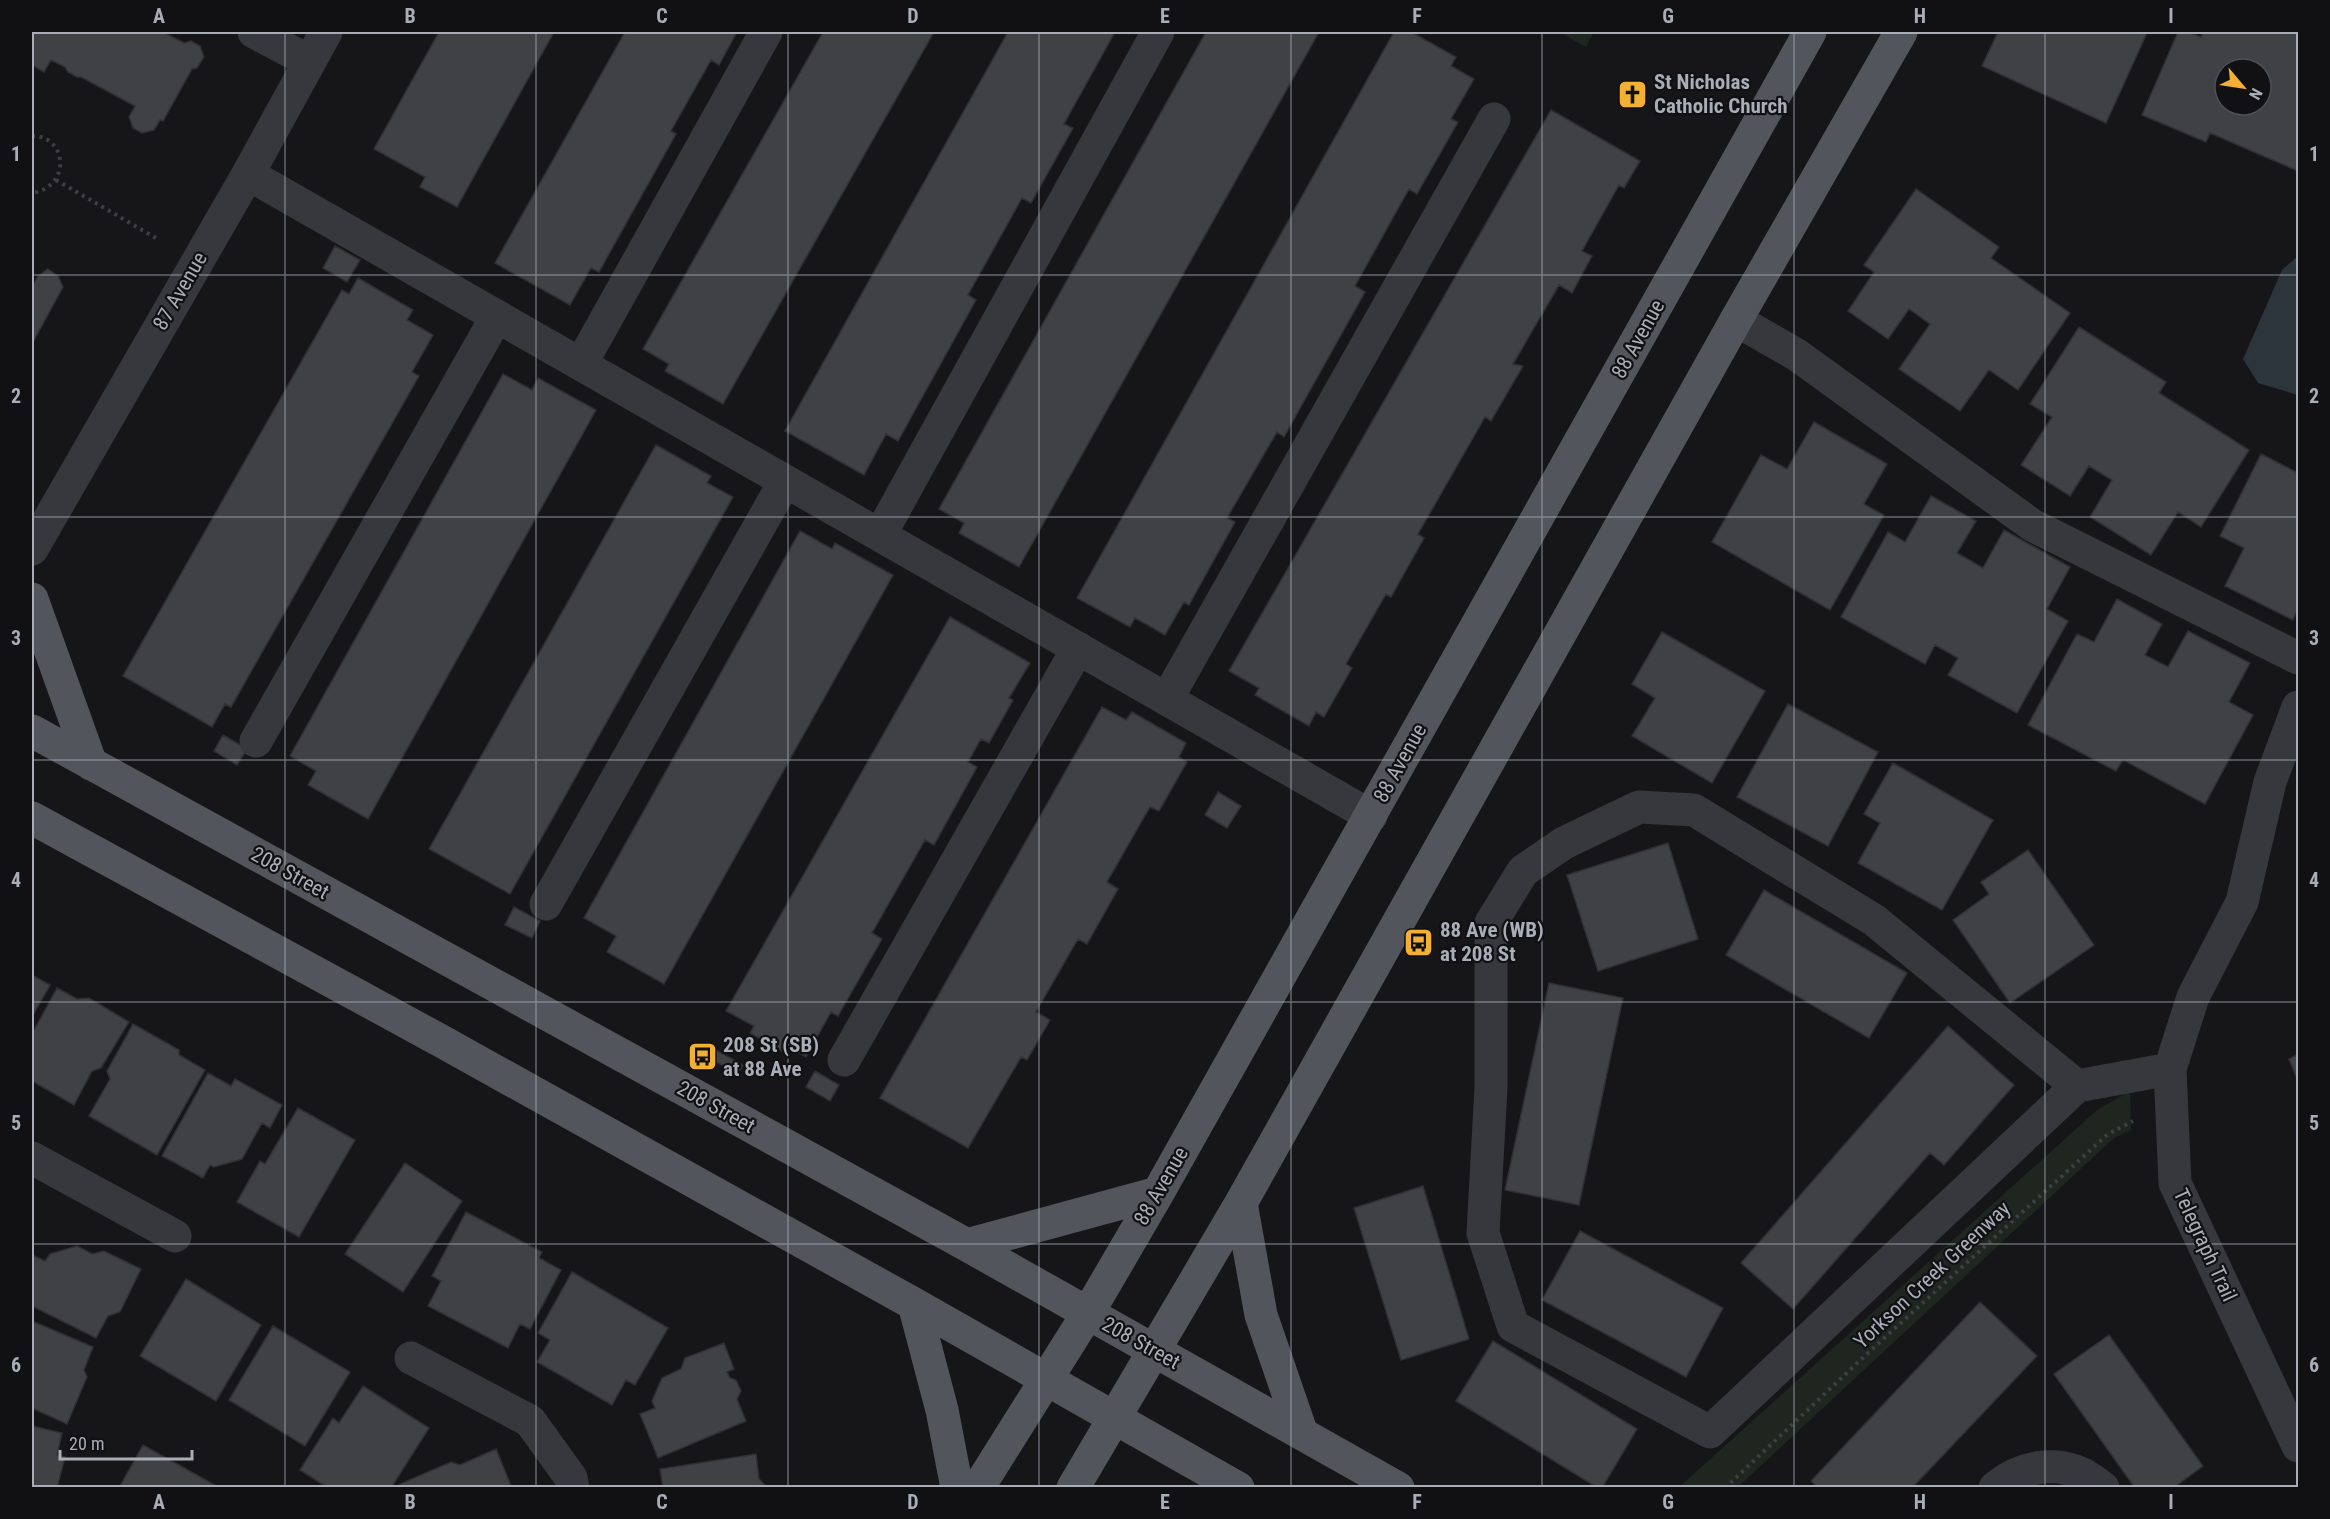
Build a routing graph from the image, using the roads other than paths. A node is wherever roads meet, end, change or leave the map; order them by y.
1 (254, 32) edge
2 (326, 32) edge
3 (766, 32) edge
4 (1158, 32) edge
5 (1810, 32) edge
6 (1901, 32) edge
7 (309, 61) junction
8 (1494, 119) dead end
9 (248, 174) junction
10 (497, 316) junction
11 (1736, 320) junction
12 (581, 364) junction
13 (785, 481) junction
14 (880, 536) junction
15 (32, 549) edge
16 (32, 599) edge
17 (1078, 648) junction
18 (2298, 658) edge
19 (1167, 699) junction
20 (2298, 707) edge
21 (32, 731) edge
22 (256, 741) dead end
23 (91, 764) junction
24 (1371, 816) junction
25 (32, 818) edge
26 (68, 839) junction
27 (32, 850) edge
28 (546, 904) dead end
29 (843, 1060) dead end
30 (2170, 1070) junction
31 (2077, 1086) junction
32 (34, 1165) edge
33 (1158, 1193) junction
34 (1241, 1203) junction
35 (175, 1236) dead end
36 (967, 1245) junction
37 (914, 1304) junction
38 (1088, 1314) junction
39 (1155, 1351) junction
40 (411, 1358) dead end
41 (1047, 1380) junction
42 (1114, 1418) junction
43 (1302, 1434) junction
44 (2298, 1446) edge
45 (573, 1488) edge
46 (957, 1488) edge
47 (978, 1488) edge
48 (1073, 1488) edge
49 (1238, 1488) edge
50 (1398, 1488) edge
51 (1995, 1488) edge
52 (2103, 1488) edge

1 - 7 street
2 - 7 street, 87 Avenue
3 - 12 street
4 - 14 street
5 - 24 main road, 88 Avenue
6 - 11 main road
7 - 9 street, 87 Avenue
8 - 19 street
9 - 10 street
9 - 15 street, 87 Avenue
10 - 12 street
10 - 22 street
11 - 18 street
11 - 34 main road
12 - 13 street
13 - 14 street
13 - 28 street
14 - 17 street
16 - 23 main road
17 - 19 street
17 - 29 street
19 - 24 street
20 - 30 street, Telegraph Trail
21 - 23 main road, 208 Street
23 - 36 main road, 208 Street
24 - 33 main road, 88 Avenue
25 - 26 main road
26 - 27 main road
26 - 37 main road
30 - 31 street
30 - 44 street, Telegraph Trail
31 - 31 street
32 - 35 street
33 - 36 main road
33 - 38 main road, 88 Avenue
34 - 39 main road
34 - 43 main road
36 - 38 main road, 208 Street
37 - 41 main road
37 - 46 main road
38 - 39 main road, 208 Street
38 - 41 main road, 88 Avenue
39 - 42 main road
39 - 43 main road, 208 Street
40 - 45 street
41 - 42 main road
41 - 47 main road, 88 Avenue
42 - 48 main road
42 - 49 main road
43 - 50 main road, 208 Street
51 - 52 street

